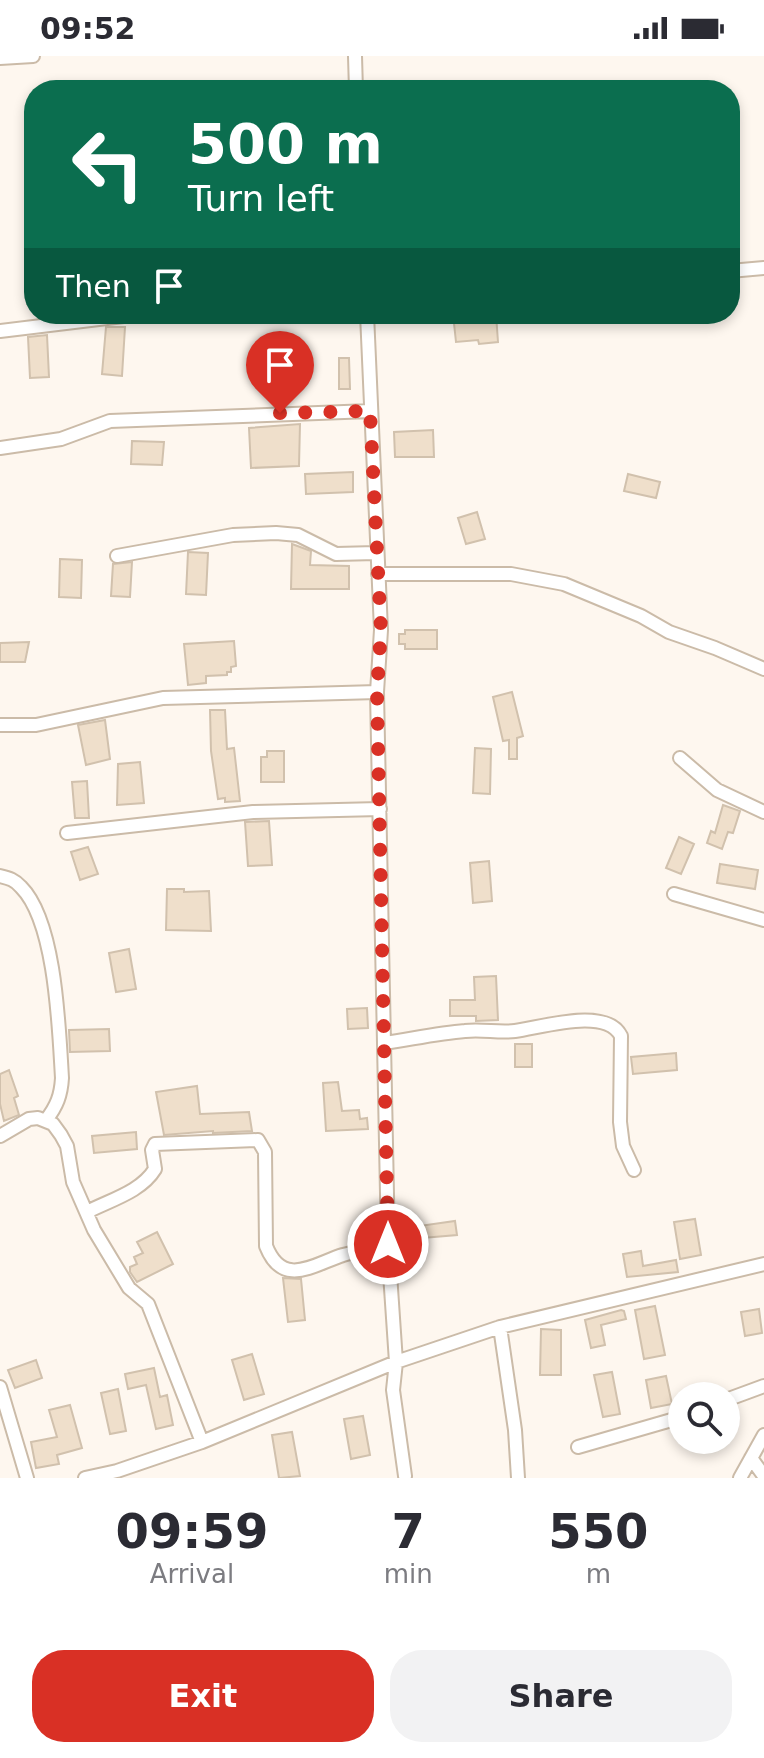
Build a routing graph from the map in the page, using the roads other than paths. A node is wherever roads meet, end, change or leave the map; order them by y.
1 (33, 56) edge
2 (355, 56) edge
3 (0, 58) edge
4 (356, 80) edge
5 (764, 268) edge
6 (740, 270) edge
7 (58, 324) edge
8 (367, 324) edge
9 (0, 331) edge
10 (370, 411) junction
11 (0, 448) edge
12 (376, 553) junction
13 (117, 556) dead end
14 (378, 574) junction
15 (764, 669) edge
16 (377, 692) junction
17 (0, 725) edge
18 (680, 758) dead end
19 (380, 809) junction
20 (764, 812) edge
21 (67, 833) dead end
22 (0, 876) edge
23 (674, 894) dead end
24 (763, 916) edge
25 (385, 1043) junction
26 (46, 1120) junction
27 (0, 1136) edge
28 (634, 1170) dead end
29 (87, 1212) junction
30 (388, 1244) junction
31 (764, 1264) edge
32 (500, 1327) junction
33 (396, 1362) junction
34 (764, 1386) edge
35 (0, 1387) edge
36 (740, 1395) edge
37 (668, 1421) edge
38 (764, 1435) edge
39 (202, 1442) junction
40 (578, 1447) dead end
41 (751, 1458) junction
42 (405, 1476) edge
43 (764, 1476) edge
44 (27, 1478) edge
45 (85, 1478) edge
46 (518, 1478) edge
47 (740, 1478) edge

1 - 3 street
2 - 4 street
5 - 6 street
7 - 9 street
8 - 10 street
10 - 11 street
10 - 12 street
12 - 13 street
12 - 14 street
14 - 15 street
14 - 16 street
16 - 17 street
16 - 19 street
18 - 20 street
19 - 21 street
19 - 25 street
22 - 26 street
23 - 24 street
25 - 28 street
25 - 30 street
26 - 27 street
26 - 29 street
29 - 30 street
29 - 39 street
30 - 33 street
31 - 32 street
32 - 33 street
32 - 46 street
33 - 39 street
33 - 42 street
34 - 36 street
35 - 44 street
37 - 40 street
38 - 41 street
39 - 45 street
41 - 43 street
41 - 47 street

